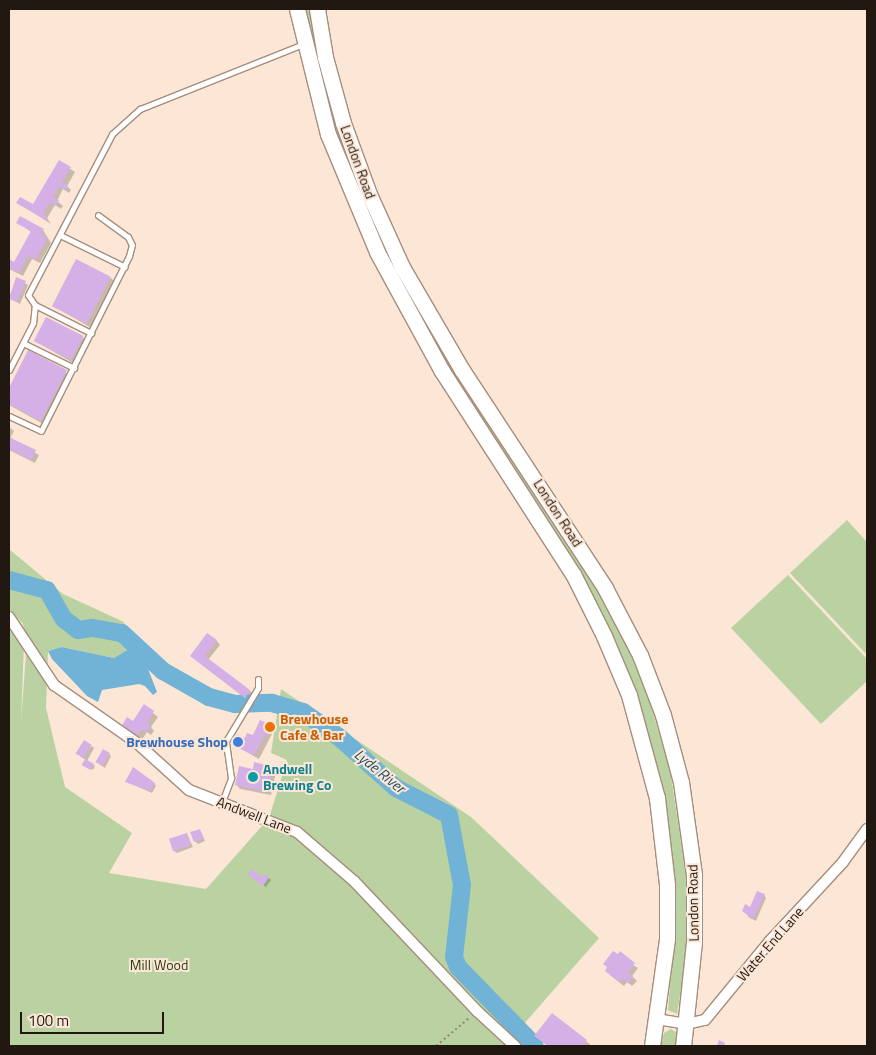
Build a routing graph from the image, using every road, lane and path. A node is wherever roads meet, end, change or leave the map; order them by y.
1 (296, 9) edge
2 (316, 9) edge
3 (303, 44) junction
4 (98, 215) dead end
5 (60, 236) junction
6 (124, 267) junction
7 (35, 305) junction
8 (91, 333) junction
9 (22, 343) junction
10 (74, 368) junction
11 (9, 370) edge
12 (9, 416) edge
13 (9, 618) edge
14 (258, 679) dead end
15 (221, 803) junction
16 (867, 829) edge
17 (477, 1011) junction
18 (656, 1019) junction
19 (687, 1024) junction
20 (436, 1046) edge
21 (515, 1046) edge
22 (652, 1046) edge
23 (683, 1046) edge

1 - 3 main road, London Road
2 - 19 main road, London Road
3 - 5 lane
3 - 18 main road, London Road
4 - 6 lane
5 - 6 lane
5 - 7 lane
6 - 8 lane
7 - 8 lane
7 - 9 lane
8 - 10 lane
9 - 10 lane
9 - 11 lane
10 - 12 lane
13 - 15 street, Andwell Lane
14 - 15 lane
15 - 17 street, Andwell Lane
16 - 19 street, Water End Lane
17 - 20 path
17 - 21 street, Andwell Lane
18 - 19 street
18 - 22 main road, London Road
19 - 23 main road, London Road

